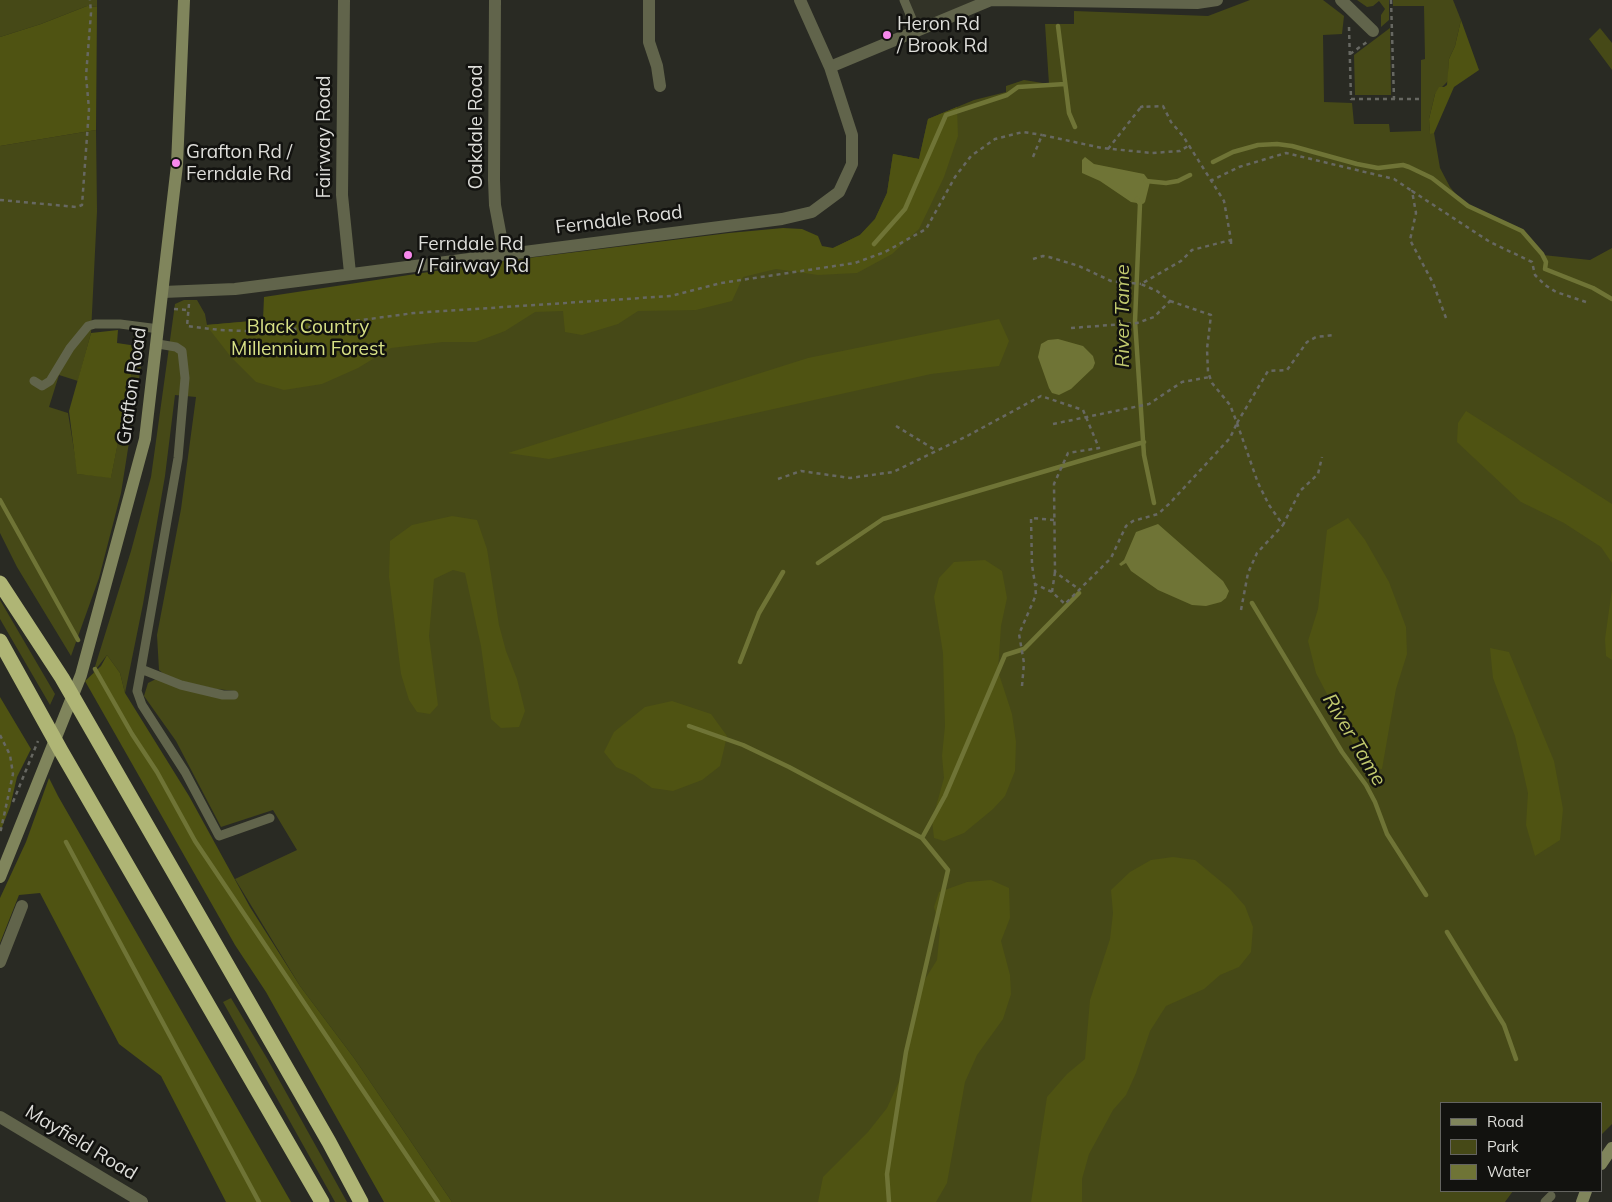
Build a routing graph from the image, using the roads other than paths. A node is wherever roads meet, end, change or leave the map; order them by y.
1 (184, 0) edge
2 (344, 0) edge
3 (495, 0) edge
4 (649, 0) edge
5 (800, 0) edge
6 (904, 0) edge
7 (991, 0) edge
8 (1217, 0) edge
9 (1341, 0) edge
10 (1374, 12) dead end
11 (1365, 21) junction
12 (917, 31) junction
13 (1373, 32) dead end
14 (830, 68) junction
15 (660, 86) dead end
16 (504, 253) junction
17 (350, 273) junction
18 (163, 292) junction
19 (159, 329) junction
20 (158, 344) junction
21 (34, 381) dead end
22 (0, 583) edge
23 (0, 641) edge
24 (141, 669) junction
25 (234, 695) dead end
26 (270, 818) dead end
27 (0, 877) edge
28 (22, 906) dead end
29 (0, 962) edge
30 (0, 1117) edge
31 (1612, 1148) edge
32 (1602, 1163) edge
33 (126, 1197) edge
34 (142, 1202) edge
35 (322, 1202) edge
36 (361, 1202) edge

1 - 18 street, Grafton Road
2 - 17 street, Fairway Road
3 - 16 street, Oakdale Road
4 - 15 street
5 - 14 street, Ferndale Road
6 - 12 lane
7 - 8 street
7 - 12 street
9 - 11 street
10 - 11 street
11 - 13 street
12 - 14 street
14 - 16 street, Ferndale Road
16 - 17 street, Ferndale Road
17 - 18 street, Ferndale Road
18 - 19 street, Grafton Road
19 - 20 street, Grafton Road
19 - 21 lane
20 - 24 lane
20 - 27 street, Grafton Road
22 - 36 highway
23 - 35 highway
24 - 25 lane
24 - 26 lane
28 - 29 street
30 - 33 street, Mayfield Road
31 - 32 street
33 - 34 street, Mayfield Road

